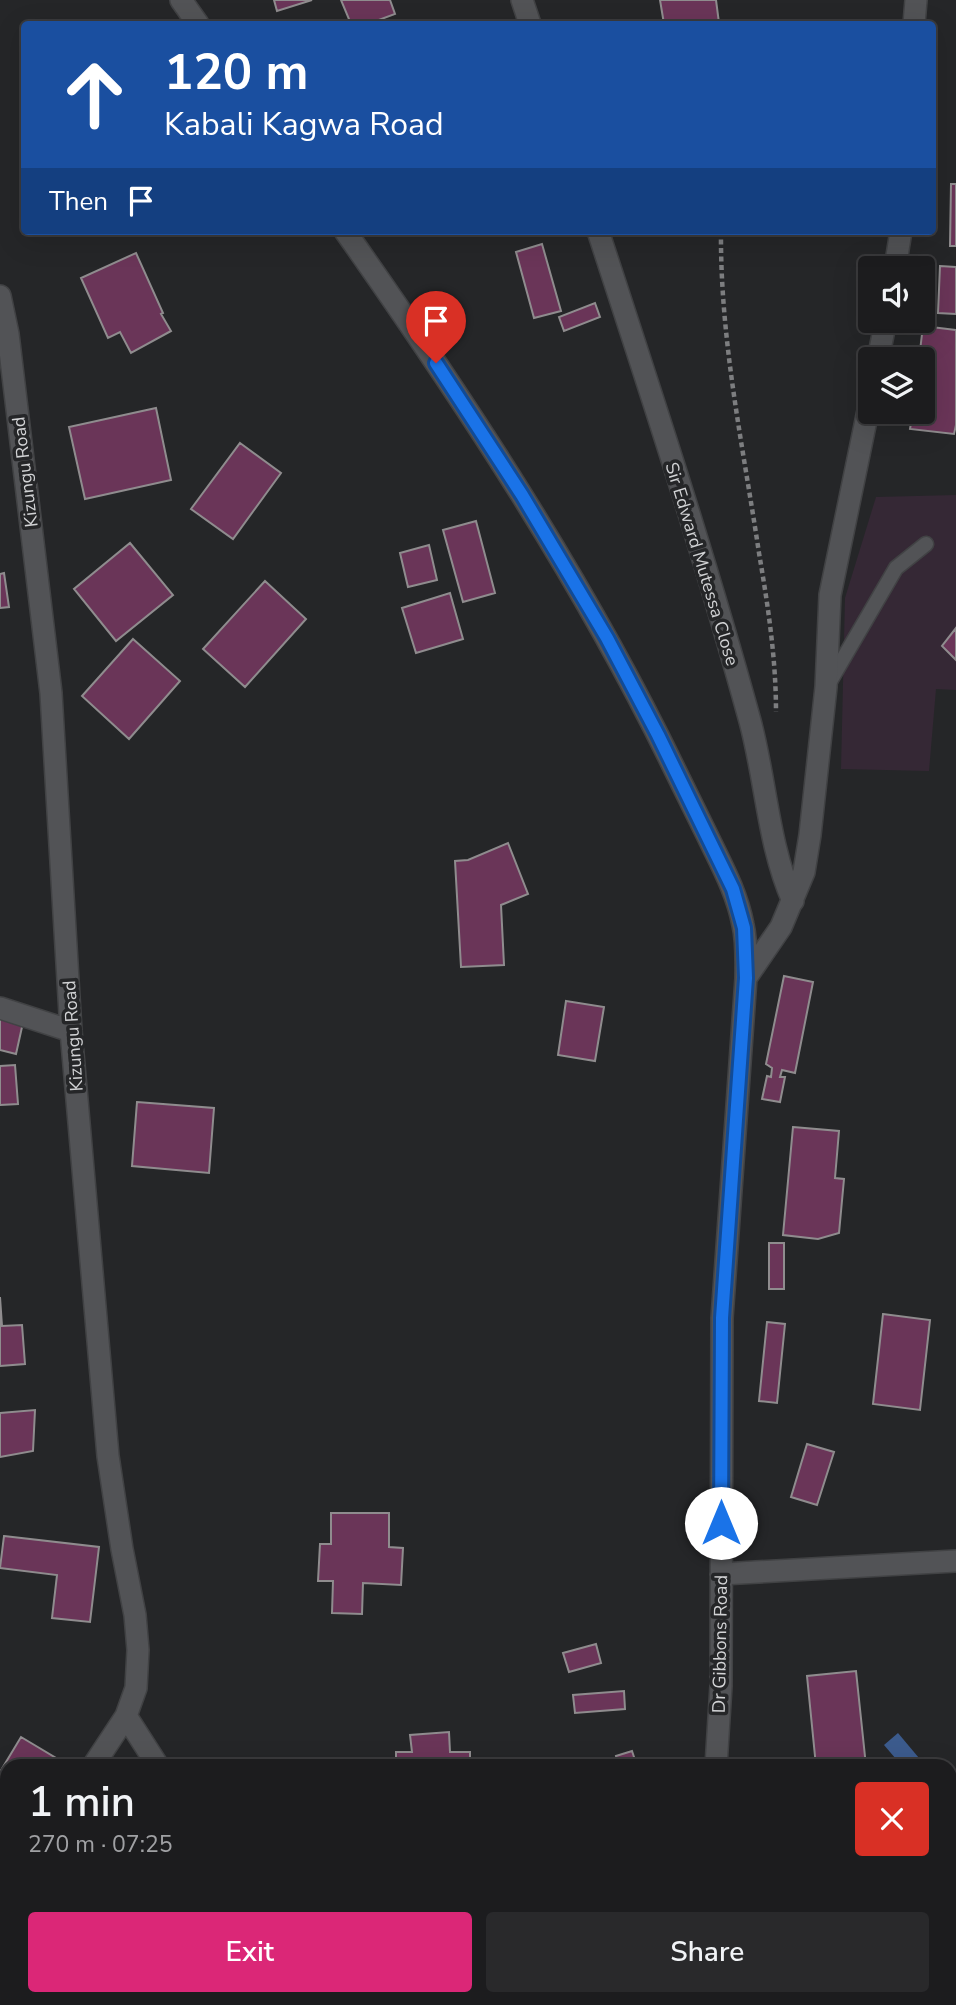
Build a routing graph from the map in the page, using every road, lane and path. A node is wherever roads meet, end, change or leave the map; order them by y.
1 (181, 0) edge
2 (522, 0) edge
3 (916, 0) edge
4 (196, 21) edge
5 (529, 21) edge
6 (914, 21) edge
7 (348, 235) edge
8 (599, 235) edge
9 (722, 235) edge
10 (900, 235) edge
11 (897, 256) edge
12 (0, 296) edge
13 (865, 424) edge
14 (926, 544) dead end
15 (826, 687) junction
16 (776, 713) dead end
17 (793, 901) junction
18 (746, 978) junction
19 (0, 1008) edge
20 (71, 1031) junction
21 (956, 1561) edge
22 (721, 1574) junction
23 (127, 1716) junction
24 (98, 1759) edge
25 (154, 1759) edge
26 (716, 1759) edge

1 - 4 street
2 - 5 street
3 - 6 street
7 - 18 street, Dr Gibbons Road
8 - 17 street, Sir Edward Mutessa Close
9 - 16 path
10 - 11 street
12 - 20 street, Kizungu Road
13 - 15 street
14 - 15 lane
15 - 17 street
17 - 18 street
18 - 22 street, Dr Gibbons Road
19 - 20 street
20 - 23 street, Kizungu Road
21 - 22 street
22 - 26 street, Dr Gibbons Road
23 - 24 street, Kizungu Road
23 - 25 street

